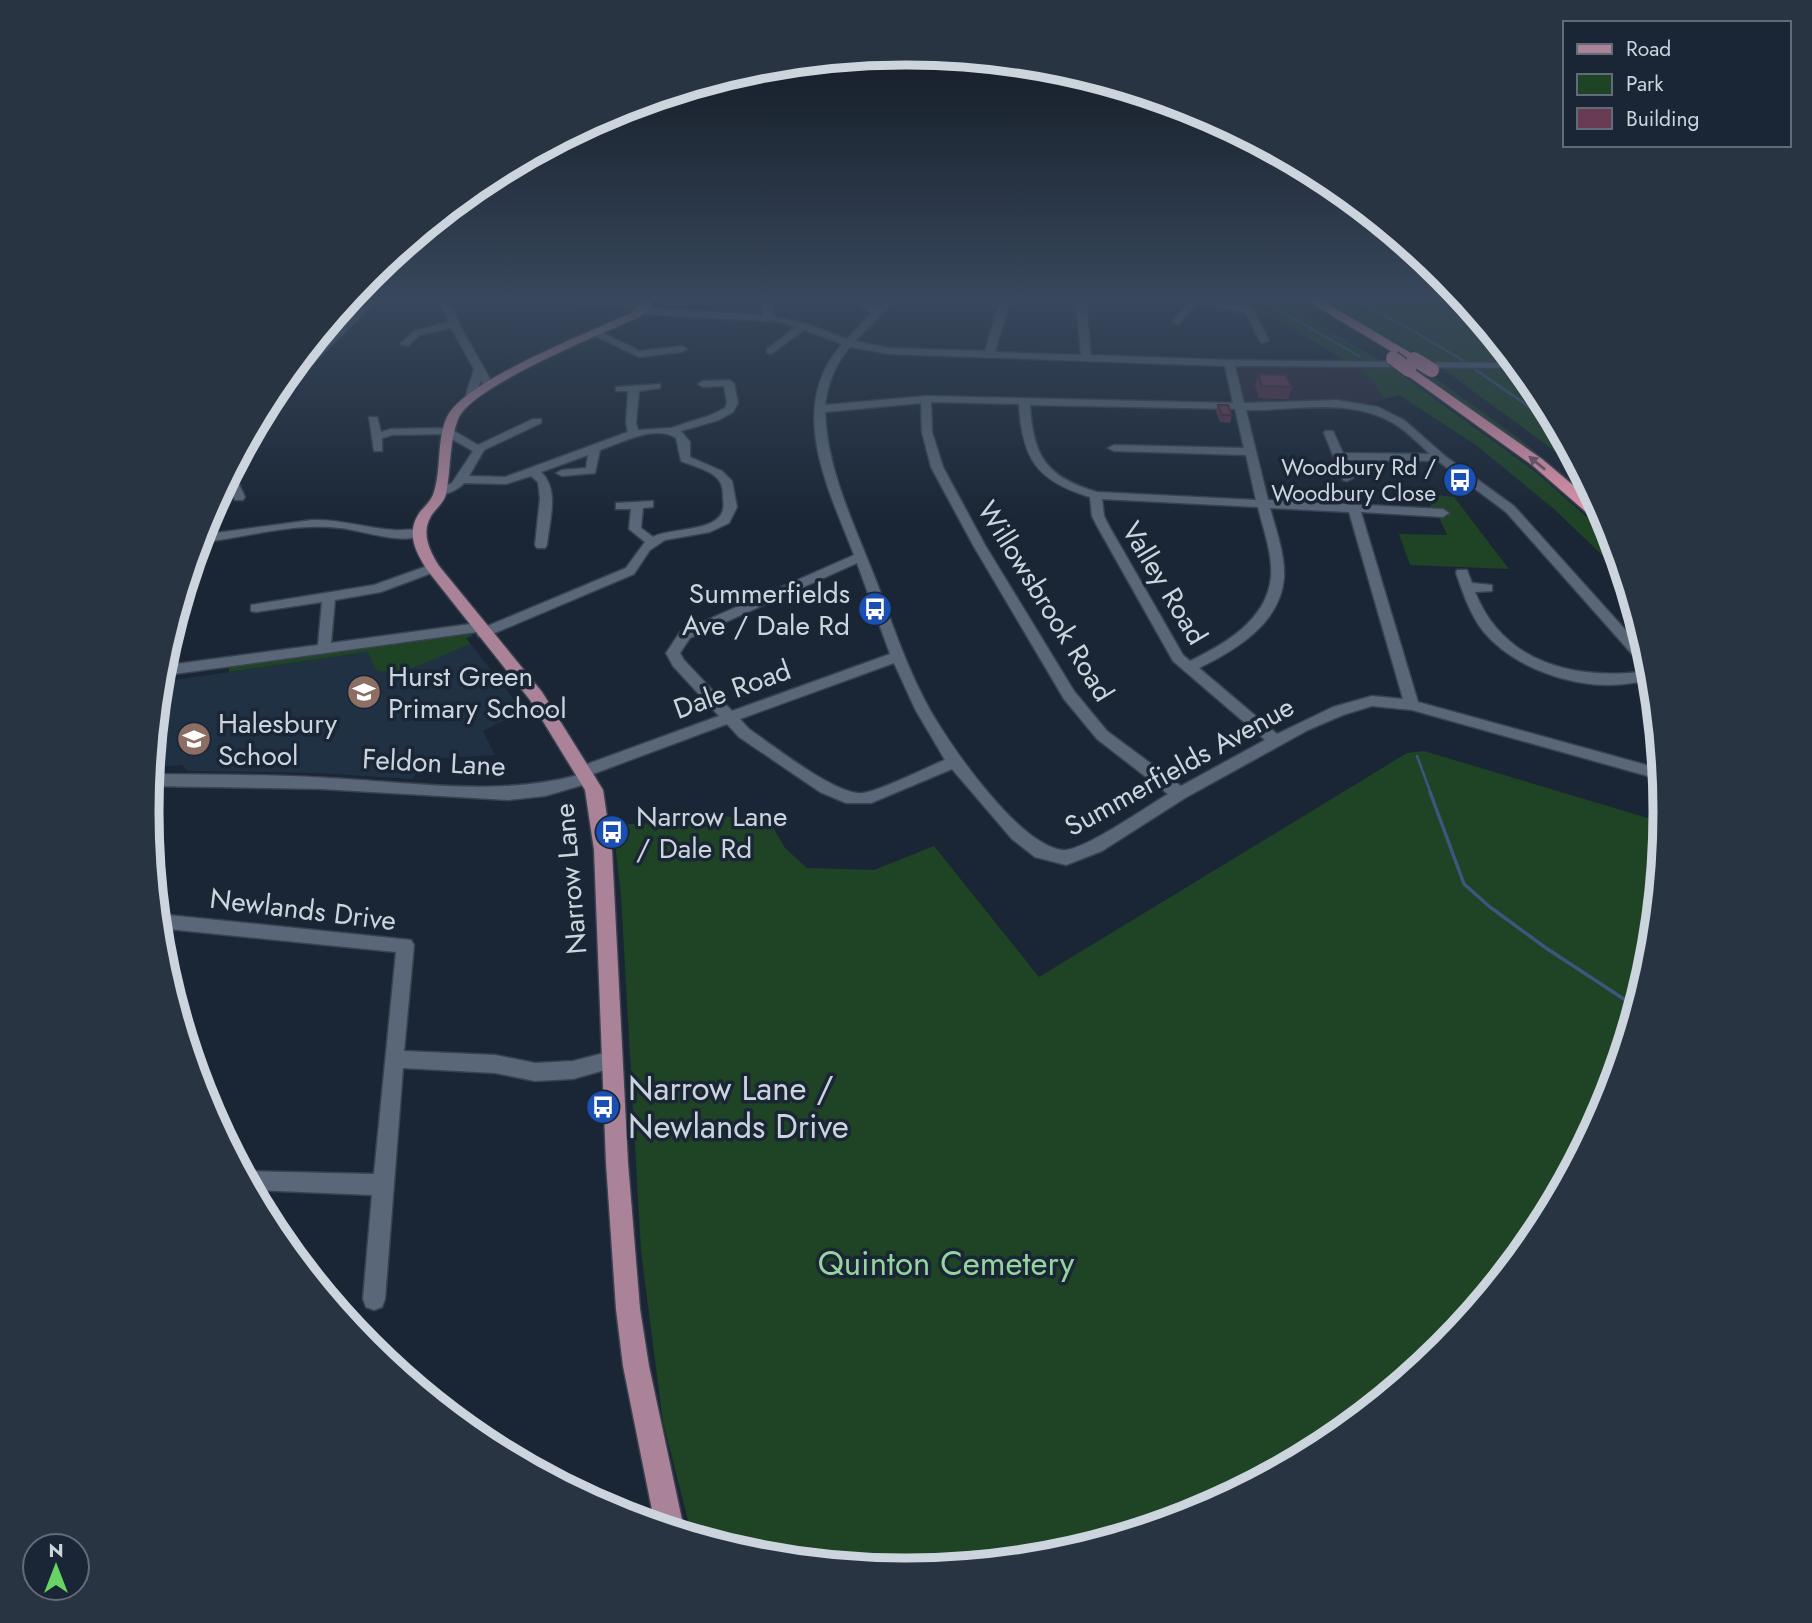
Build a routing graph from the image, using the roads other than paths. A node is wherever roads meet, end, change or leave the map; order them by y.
1 (514, 373) edge
2 (827, 373) edge
3 (1232, 373) edge
4 (1423, 373) edge
5 (1444, 373) edge
6 (483, 375) joint
7 (703, 384) dead end
8 (656, 386) dead end
9 (634, 388) junction
10 (620, 389) dead end
11 (926, 399) junction
12 (1024, 401) junction
13 (1241, 407) junction
14 (819, 409) junction
15 (373, 419) dead end
16 (537, 421) dead end
17 (671, 432) junction
18 (449, 433) junction
19 (634, 433) junction
20 (1329, 433) dead end
21 (378, 436) junction
22 (1114, 448) dead end
23 (378, 449) dead end
24 (478, 449) junction
25 (594, 450) junction
26 (1252, 453) junction
27 (1337, 456) junction
28 (1441, 458) junction
29 (534, 472) junction
30 (562, 473) dead end
31 (1573, 476) edge
32 (1347, 478) dead end
33 (461, 479) junction
34 (234, 486) edge
35 (440, 492) junction
36 (1096, 495) junction
37 (239, 497) dead end
38 (1265, 503) junction
39 (1586, 504) edge
40 (620, 506) dead end
41 (1354, 509) junction
42 (1443, 513) dead end
43 (419, 533) junction
44 (212, 537) edge
45 (653, 542) junction
46 (541, 545) dead end
47 (860, 557) junction
48 (433, 568) junction
49 (1488, 587) dead end
50 (329, 595) junction
51 (256, 607) dead end
52 (481, 630) junction
53 (1634, 648) edge
54 (324, 649) junction
55 (898, 656) junction
56 (1187, 668) junction
57 (173, 669) edge
58 (1640, 677) edge
59 (1412, 705) junction
60 (730, 718) junction
61 (1274, 740) junction
62 (954, 762) junction
63 (1651, 772) edge
64 (586, 774) junction
65 (160, 780) edge
66 (1180, 794) junction
67 (168, 922) edge
68 (394, 1059) junction
69 (612, 1060) junction
70 (257, 1180) edge
71 (384, 1185) junction
72 (374, 1299) dead end
73 (668, 1520) edge

1 - 6 main road
2 - 14 street, Summerfields Avenue
3 - 13 street
39 -> 4 highway
5 - 31 highway
6 - 18 main road
7 - 17 street
8 - 9 street
9 - 10 street
9 - 19 street
11 - 12 street
11 - 14 street
11 - 66 street, Willowsbrook Road
12 - 13 street
12 - 36 street
13 - 26 street
13 - 28 street
14 - 47 street, Summerfields Avenue
15 - 21 street
16 - 24 street
17 - 19 street
17 - 45 street
18 - 21 street
18 - 24 street
18 - 35 main road
19 - 25 street
20 - 27 street
21 - 23 street
22 - 26 street
24 - 33 street
25 - 29 street
25 - 30 street
26 - 38 street
27 - 28 street
27 - 32 street
28 - 53 street
29 - 33 street
29 - 46 street
33 - 35 street
34 - 37 street
35 - 43 main road
36 - 38 street
36 - 56 street, Valley Road
38 - 41 street
38 - 56 street
40 - 45 street
41 - 42 street
41 - 59 street
43 - 44 street
43 - 48 main road, Narrow Lane
45 - 52 street
47 - 55 street, Summerfields Avenue
47 - 60 street
48 - 50 street
48 - 52 main road, Narrow Lane
49 - 58 street
50 - 51 street
50 - 54 street
52 - 54 street
52 - 64 main road, Narrow Lane
54 - 57 street
55 - 60 street, Dale Road
55 - 62 street, Summerfields Avenue
56 - 61 street, Valley Road
59 - 61 street, Summerfields Avenue
59 - 63 street, Summerfields Avenue
60 - 62 street
60 - 64 street, Dale Road
61 - 66 street, Summerfields Avenue
62 - 66 street, Summerfields Avenue
64 - 65 street, Feldon Lane
64 - 69 main road, Narrow Lane
67 - 68 street, Newlands Drive
68 - 69 street
68 - 71 street
69 - 73 main road, Narrow Lane
70 - 71 street
71 - 72 street

